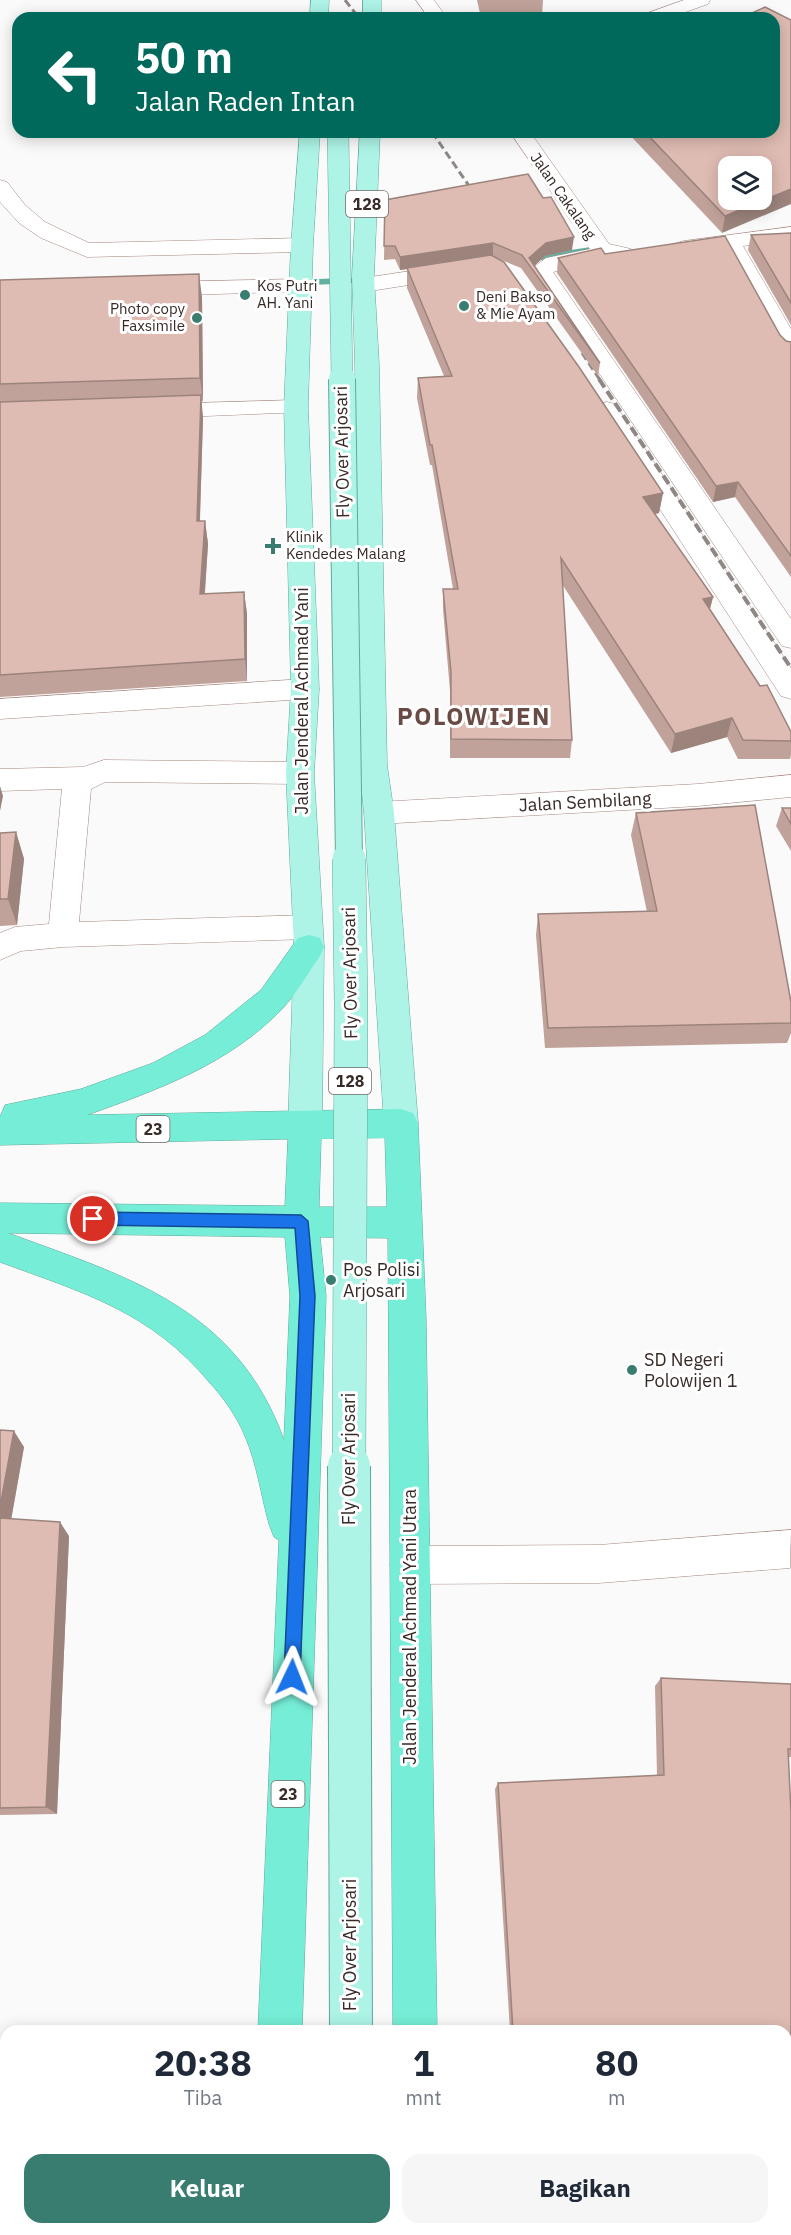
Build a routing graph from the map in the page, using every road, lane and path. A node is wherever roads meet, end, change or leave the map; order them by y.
1 (701, 0) edge
2 (668, 12) edge
3 (310, 138) edge
4 (338, 138) edge
5 (370, 138) edge
6 (524, 138) edge
7 (0, 186) edge
8 (791, 233) edge
9 (365, 243) junction
10 (302, 245) junction
11 (733, 246) junction
12 (665, 250) edge
13 (608, 252) junction
14 (643, 253) edge
15 (469, 269) edge
16 (303, 280) junction
17 (364, 283) junction
18 (138, 290) edge
19 (791, 349) edge
20 (596, 393) edge
21 (296, 407) junction
22 (138, 412) edge
23 (791, 639) edge
24 (305, 689) junction
25 (791, 689) edge
26 (0, 709) edge
27 (300, 773) junction
28 (84, 778) junction
29 (0, 780) edge
30 (791, 786) edge
31 (379, 813) junction
32 (63, 935) junction
33 (308, 937) junction
34 (0, 948) edge
35 (0, 1118) edge
36 (401, 1123) junction
37 (305, 1127) junction
38 (0, 1131) edge
39 (0, 1218) edge
40 (301, 1221) junction
41 (403, 1223) junction
42 (0, 1246) edge
43 (790, 1549) edge
44 (296, 1558) junction
45 (409, 1565) junction
46 (280, 2025) edge
47 (351, 2025) edge
48 (415, 2025) edge

1 - 2 street
3 - 10 main road, Jalan Jenderal Achmad Yani
4 - 47 main road, Fly Over Arjosari / 128, bridge
5 - 9 main road, 128
6 - 13 street, Jalan Cakalang
7 - 10 street
8 - 11 street
9 - 10 main road
9 - 17 main road, 128
10 - 16 main road, Jalan Jenderal Achmad Yani
11 - 12 street
11 - 19 street
13 - 14 street, Jalan Cakalang
13 - 23 street
15 - 17 street
16 - 17 main road
16 - 18 street
16 - 21 main road, Jalan Jenderal Achmad Yani
17 - 31 main road, 128
20 - 25 street
21 - 22 street
21 - 24 main road, Jalan Jenderal Achmad Yani
24 - 26 street
24 - 27 main road, Jalan Jenderal Achmad Yani
27 - 28 street
27 - 33 main road, Jalan Jenderal Achmad Yani
28 - 29 street
28 - 32 street
30 - 31 street, Jalan Sembilang
31 - 36 main road, 128
32 - 33 street
32 - 34 street
33 - 35 highway
33 - 37 main road, Jalan Jenderal Achmad Yani
36 - 37 highway, 23
36 - 41 highway, Jalan Jenderal Achmad Yani Utara
37 - 38 highway, 23
37 - 40 highway, 23
39 - 40 highway
40 - 41 highway
40 - 44 highway, 23
41 - 45 highway, Jalan Jenderal Achmad Yani Utara
42 - 44 highway
43 - 45 street
44 - 46 highway, 23
45 - 48 highway, Jalan Jenderal Achmad Yani Utara

